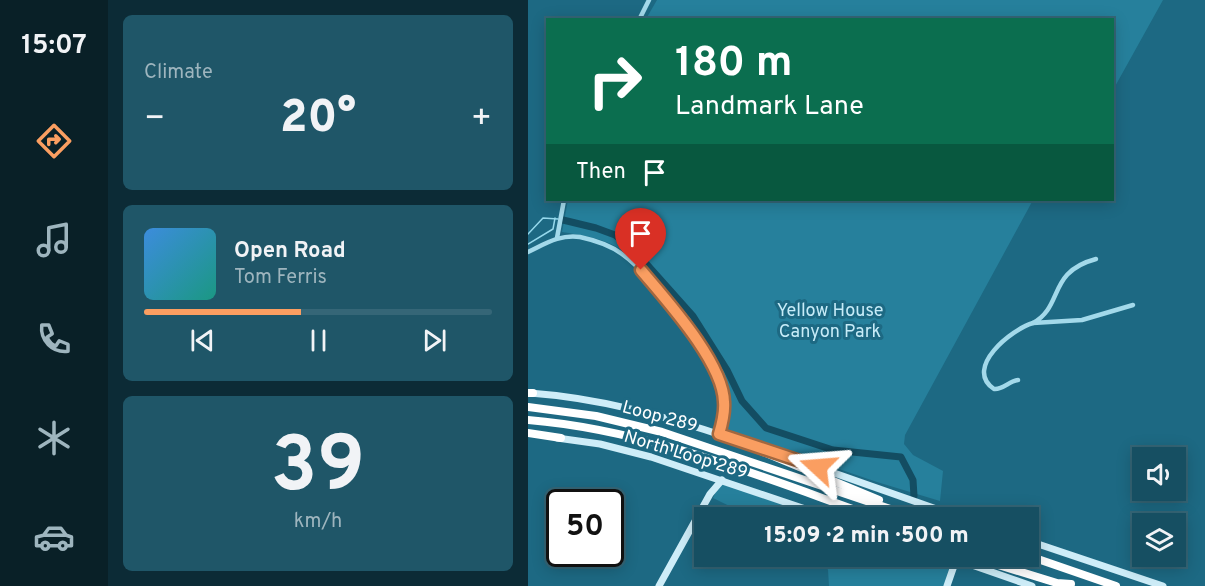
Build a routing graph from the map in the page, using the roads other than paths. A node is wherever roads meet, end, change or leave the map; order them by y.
1 (649, 0) edge
2 (640, 18) edge
3 (564, 201) edge
4 (557, 238) junction
5 (528, 252) edge
6 (1096, 259) dead end
7 (1133, 305) dead end
8 (1033, 323) junction
9 (1018, 380) dead end
10 (530, 393) edge
11 (528, 407) edge
12 (528, 420) edge
13 (528, 435) edge
14 (723, 436) junction
15 (561, 438) joint
16 (709, 475) junction
17 (722, 480) junction
18 (710, 494) junction
19 (800, 507) edge
20 (846, 507) edge
21 (884, 507) edge
22 (892, 507) edge
23 (931, 507) edge
24 (1039, 544) edge
25 (1039, 559) edge
26 (954, 567) edge
27 (976, 567) edge
28 (1005, 567) edge
29 (1023, 567) edge
30 (1075, 585) edge
31 (659, 586) edge
32 (947, 586) edge
33 (1032, 586) edge
34 (1118, 586) edge
35 (1163, 586) edge

1 - 2 street
3 - 4 street
4 - 5 street
4 - 14 street
6 - 8 street
7 - 8 street
8 - 9 street
10 - 14 main road, North Loop 289
11 - 21 highway, Loop 289
12 - 20 highway, Loop 289
13 - 15 highway
14 - 22 highway
14 - 23 main road, North Loop 289
15 - 16 main road, North Loop 289
16 - 17 main road, North Loop 289
16 - 18 main road
17 - 18 main road
17 - 19 main road, North Loop 289
18 - 31 main road
24 - 35 main road
25 - 34 highway
26 - 32 main road
27 - 33 main road
28 - 30 highway
29 - 30 highway

